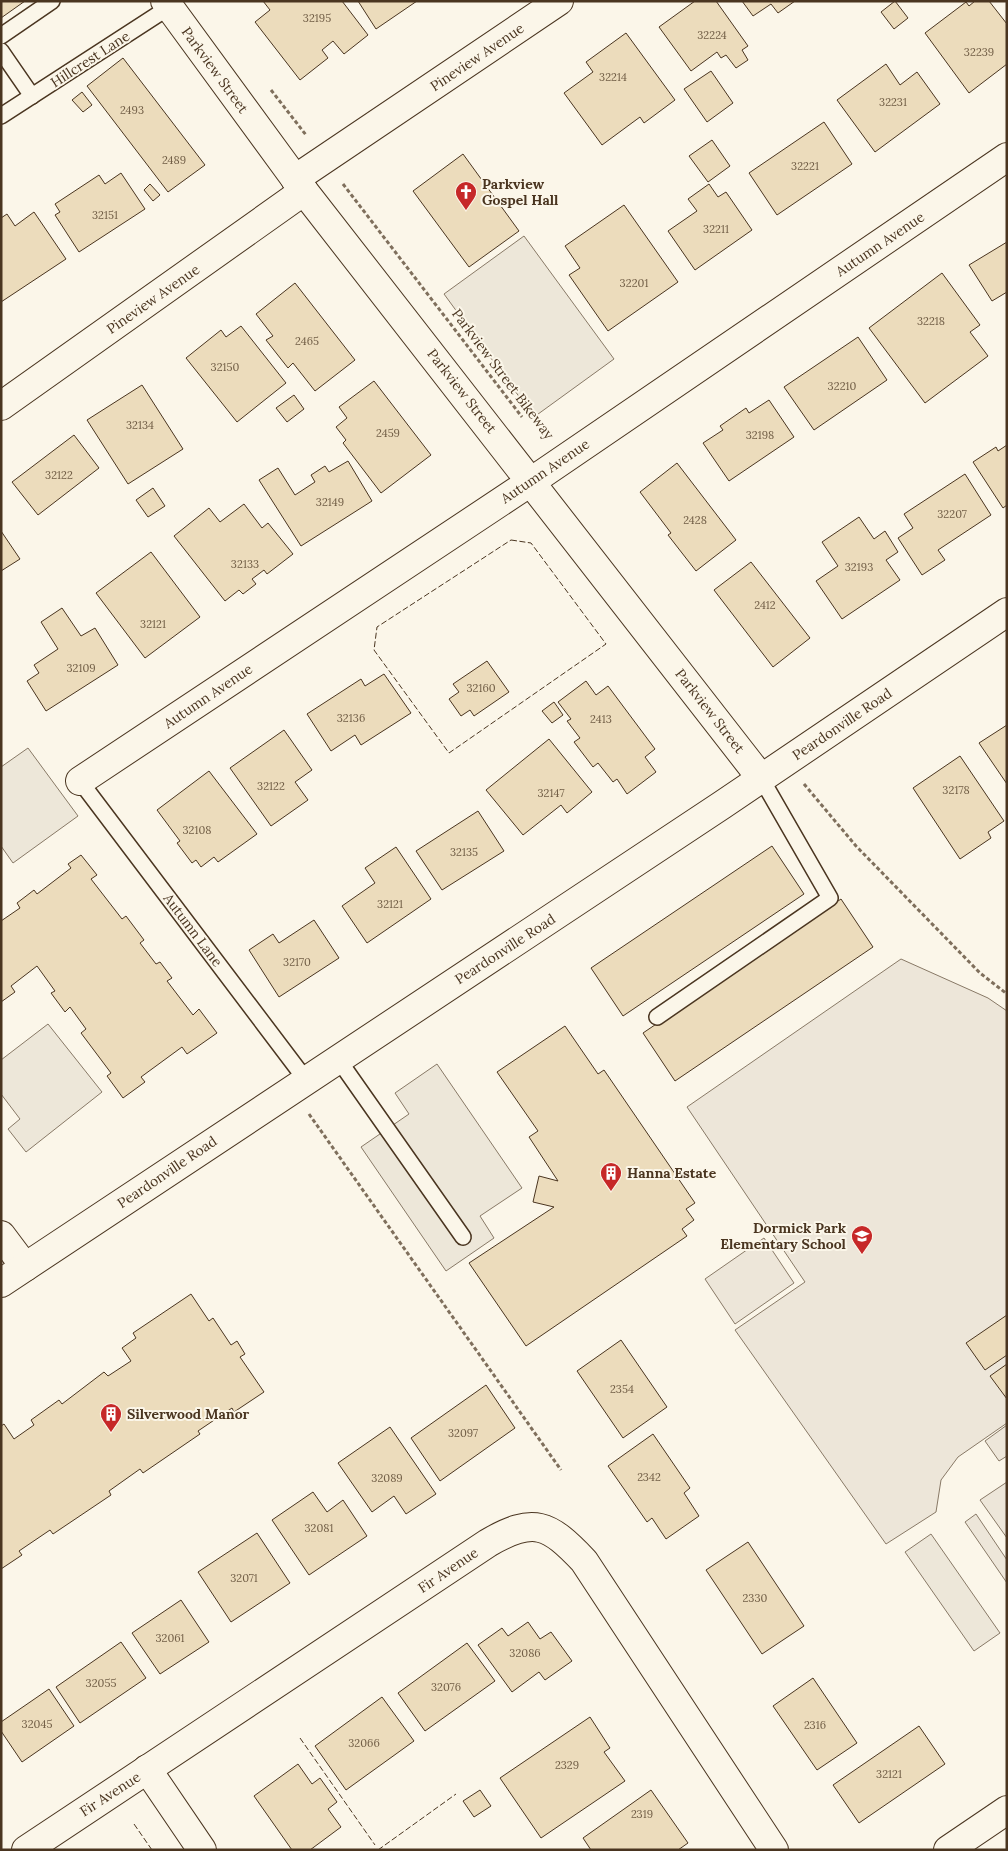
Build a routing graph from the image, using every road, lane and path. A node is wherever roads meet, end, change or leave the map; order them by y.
1 (52, 1) edge
2 (559, 1) edge
3 (171, 3) edge
4 (1, 36) edge
5 (1, 51) edge
6 (270, 88) dead end
7 (32, 96) junction
8 (1, 116) edge
9 (1007, 157) edge
10 (324, 159) junction
11 (300, 185) junction
12 (1, 406) edge
13 (528, 424) dead end
14 (532, 481) junction
15 (1007, 612) edge
16 (786, 762) junction
17 (761, 778) junction
18 (80, 781) joint
19 (1007, 994) edge
20 (657, 1017) dead end
21 (338, 1059) junction
22 (299, 1085) junction
23 (1, 1235) edge
24 (463, 1237) dead end
25 (25, 1267) junction
26 (1, 1283) edge
27 (561, 1470) dead end
28 (147, 1769) junction
29 (1007, 1810) edge
30 (26, 1850) edge
31 (202, 1850) edge
32 (774, 1850) edge
33 (948, 1850) edge

1 - 4 lane
2 - 10 street, Pineview Avenue
3 - 7 lane, Hillcrest Lane
3 - 11 street, Parkview Street
5 - 7 lane
6 - 10 path, Parkview Street Bikeway
7 - 8 lane, Hillcrest Lane
9 - 14 street, Autumn Avenue
10 - 11 street, Pineview Avenue
10 - 13 path, Parkview Street Bikeway
11 - 12 street, Pineview Avenue
11 - 14 street, Parkview Street
14 - 17 street, Parkview Street
14 - 18 street, Autumn Avenue
15 - 16 street, Peardonville Road
16 - 17 street, Peardonville Road
16 - 19 path
17 - 20 lane
17 - 21 street, Peardonville Road
18 - 22 lane, Autumn Lane
21 - 22 street, Peardonville Road
21 - 24 lane
22 - 25 street, Peardonville Road
22 - 27 path
23 - 25 street
25 - 26 street, Peardonville Road
28 - 30 street, Fir Avenue
28 - 31 street
28 - 32 street, Fir Avenue
29 - 33 street

